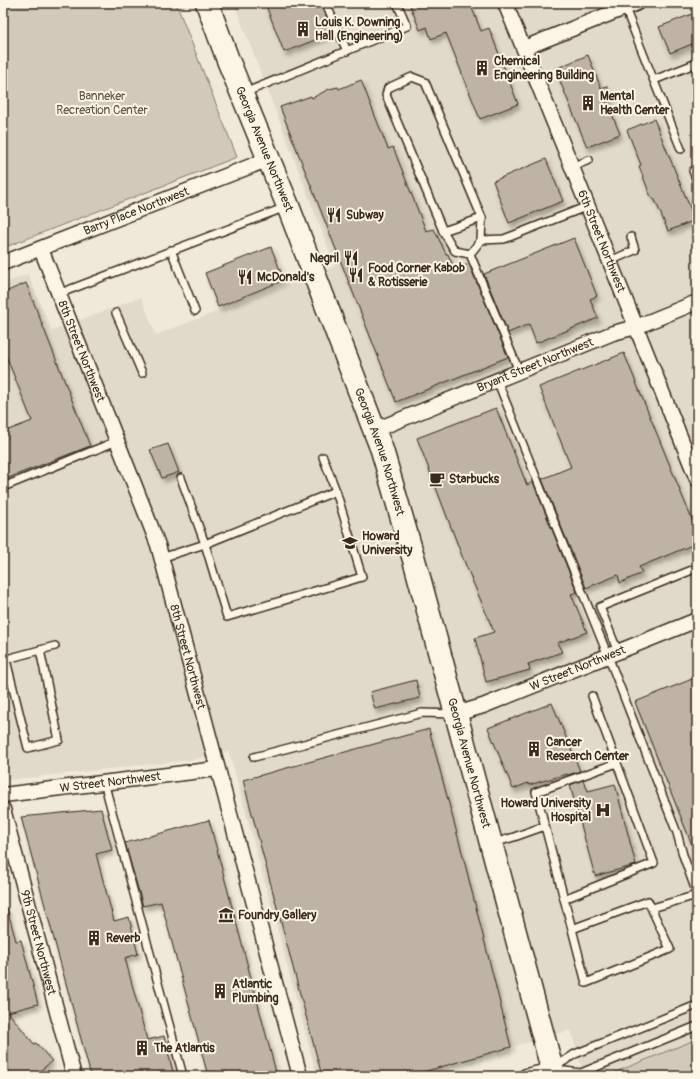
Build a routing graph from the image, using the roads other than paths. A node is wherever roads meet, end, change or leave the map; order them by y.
1 (207, 3) edge
2 (337, 3) edge
3 (398, 3) edge
4 (505, 3) edge
5 (623, 6) edge
6 (524, 48) junction
7 (347, 51) junction
8 (697, 63) edge
9 (654, 80) junction
10 (242, 93) junction
11 (681, 149) dead end
12 (269, 159) junction
13 (589, 160) dead end
14 (572, 167) junction
15 (693, 171) dead end
16 (697, 181) edge
17 (288, 206) junction
18 (588, 206) junction
19 (482, 218) junction
20 (443, 231) junction
21 (631, 237) dead end
22 (481, 240) junction
23 (41, 249) junction
24 (171, 250) junction
25 (470, 254) junction
26 (610, 261) junction
27 (3, 263) edge
28 (58, 294) junction
29 (697, 302) edge
30 (195, 311) dead end
31 (116, 313) dead end
32 (636, 327) junction
33 (519, 371) junction
34 (142, 373) dead end
35 (497, 380) junction
36 (375, 430) junction
37 (117, 441) junction
38 (323, 457) dead end
39 (181, 478) dead end
40 (697, 479) edge
41 (3, 486) edge
42 (336, 491) junction
43 (205, 544) junction
44 (161, 558) junction
45 (697, 568) edge
46 (697, 620) edge
47 (55, 646) dead end
48 (40, 650) junction
49 (613, 654) junction
50 (4, 660) edge
51 (592, 696) dead end
52 (456, 714) junction
53 (254, 757) dead end
54 (617, 763) junction
55 (218, 769) junction
56 (104, 782) junction
57 (3, 795) edge
58 (3, 809) edge
59 (545, 826) junction
60 (490, 844) junction
61 (697, 894) edge
62 (564, 899) junction
63 (652, 908) junction
64 (572, 929) junction
65 (697, 1005) edge
66 (697, 1026) edge
67 (553, 1073) edge
68 (70, 1075) edge
69 (183, 1076) edge
70 (300, 1076) edge
71 (526, 1076) edge

1 - 10 highway, Georgia Avenue Northwest
2 - 7 lane
3 - 7 lane
4 - 6 street, 6th Street Northwest
5 - 6 street
5 - 9 lane
6 - 14 street, 6th Street Northwest
7 - 10 lane
8 - 9 lane
9 - 11 lane
10 - 12 highway, Georgia Avenue Northwest
12 - 17 highway, Georgia Avenue Northwest
12 - 23 street, Barry Place Northwest
13 - 14 lane
14 - 18 street, 6th Street Northwest
15 - 16 lane
17 - 24 lane
17 - 36 highway, Georgia Avenue Northwest
18 - 22 lane
18 - 26 street, 6th Street Northwest
19 - 20 lane
19 - 20 lane
19 - 22 lane
20 - 25 lane
21 - 26 lane
22 - 25 lane
23 - 27 street, Barry Place Northwest
23 - 28 street, 8th Street Northwest
24 - 28 lane
24 - 30 lane
25 - 33 lane
26 - 32 street, 6th Street Northwest
28 - 37 street, 8th Street Northwest
29 - 32 street, Bryant Street Northwest
31 - 34 lane
32 - 33 street, Bryant Street Northwest
32 - 40 street, 6th Street Northwest
33 - 35 street, Bryant Street Northwest
35 - 36 street, Bryant Street Northwest
35 - 49 lane
36 - 52 highway, Georgia Avenue Northwest
37 - 41 lane
37 - 44 street, 8th Street Northwest
38 - 42 lane
39 - 43 lane
42 - 43 lane
42 - 43 lane
43 - 44 lane
44 - 55 street, 8th Street Northwest
45 - 49 lane
46 - 49 street, W Street Northwest
47 - 48 lane
48 - 50 lane
48 - 50 lane
49 - 52 street, W Street Northwest
49 - 61 lane
51 - 54 lane
52 - 53 lane
52 - 60 highway, Georgia Avenue Northwest
54 - 59 lane
54 - 62 lane
55 - 56 street, W Street Northwest
55 - 70 street, 8th Street Northwest
56 - 57 street, W Street Northwest
56 - 69 lane
58 - 68 street, 9th Street Northwest
59 - 60 lane
59 - 62 lane
60 - 67 highway, Georgia Avenue Northwest
61 - 63 lane
62 - 64 lane
63 - 64 lane
63 - 64 lane
65 - 67 lane
66 - 67 lane
67 - 71 street

